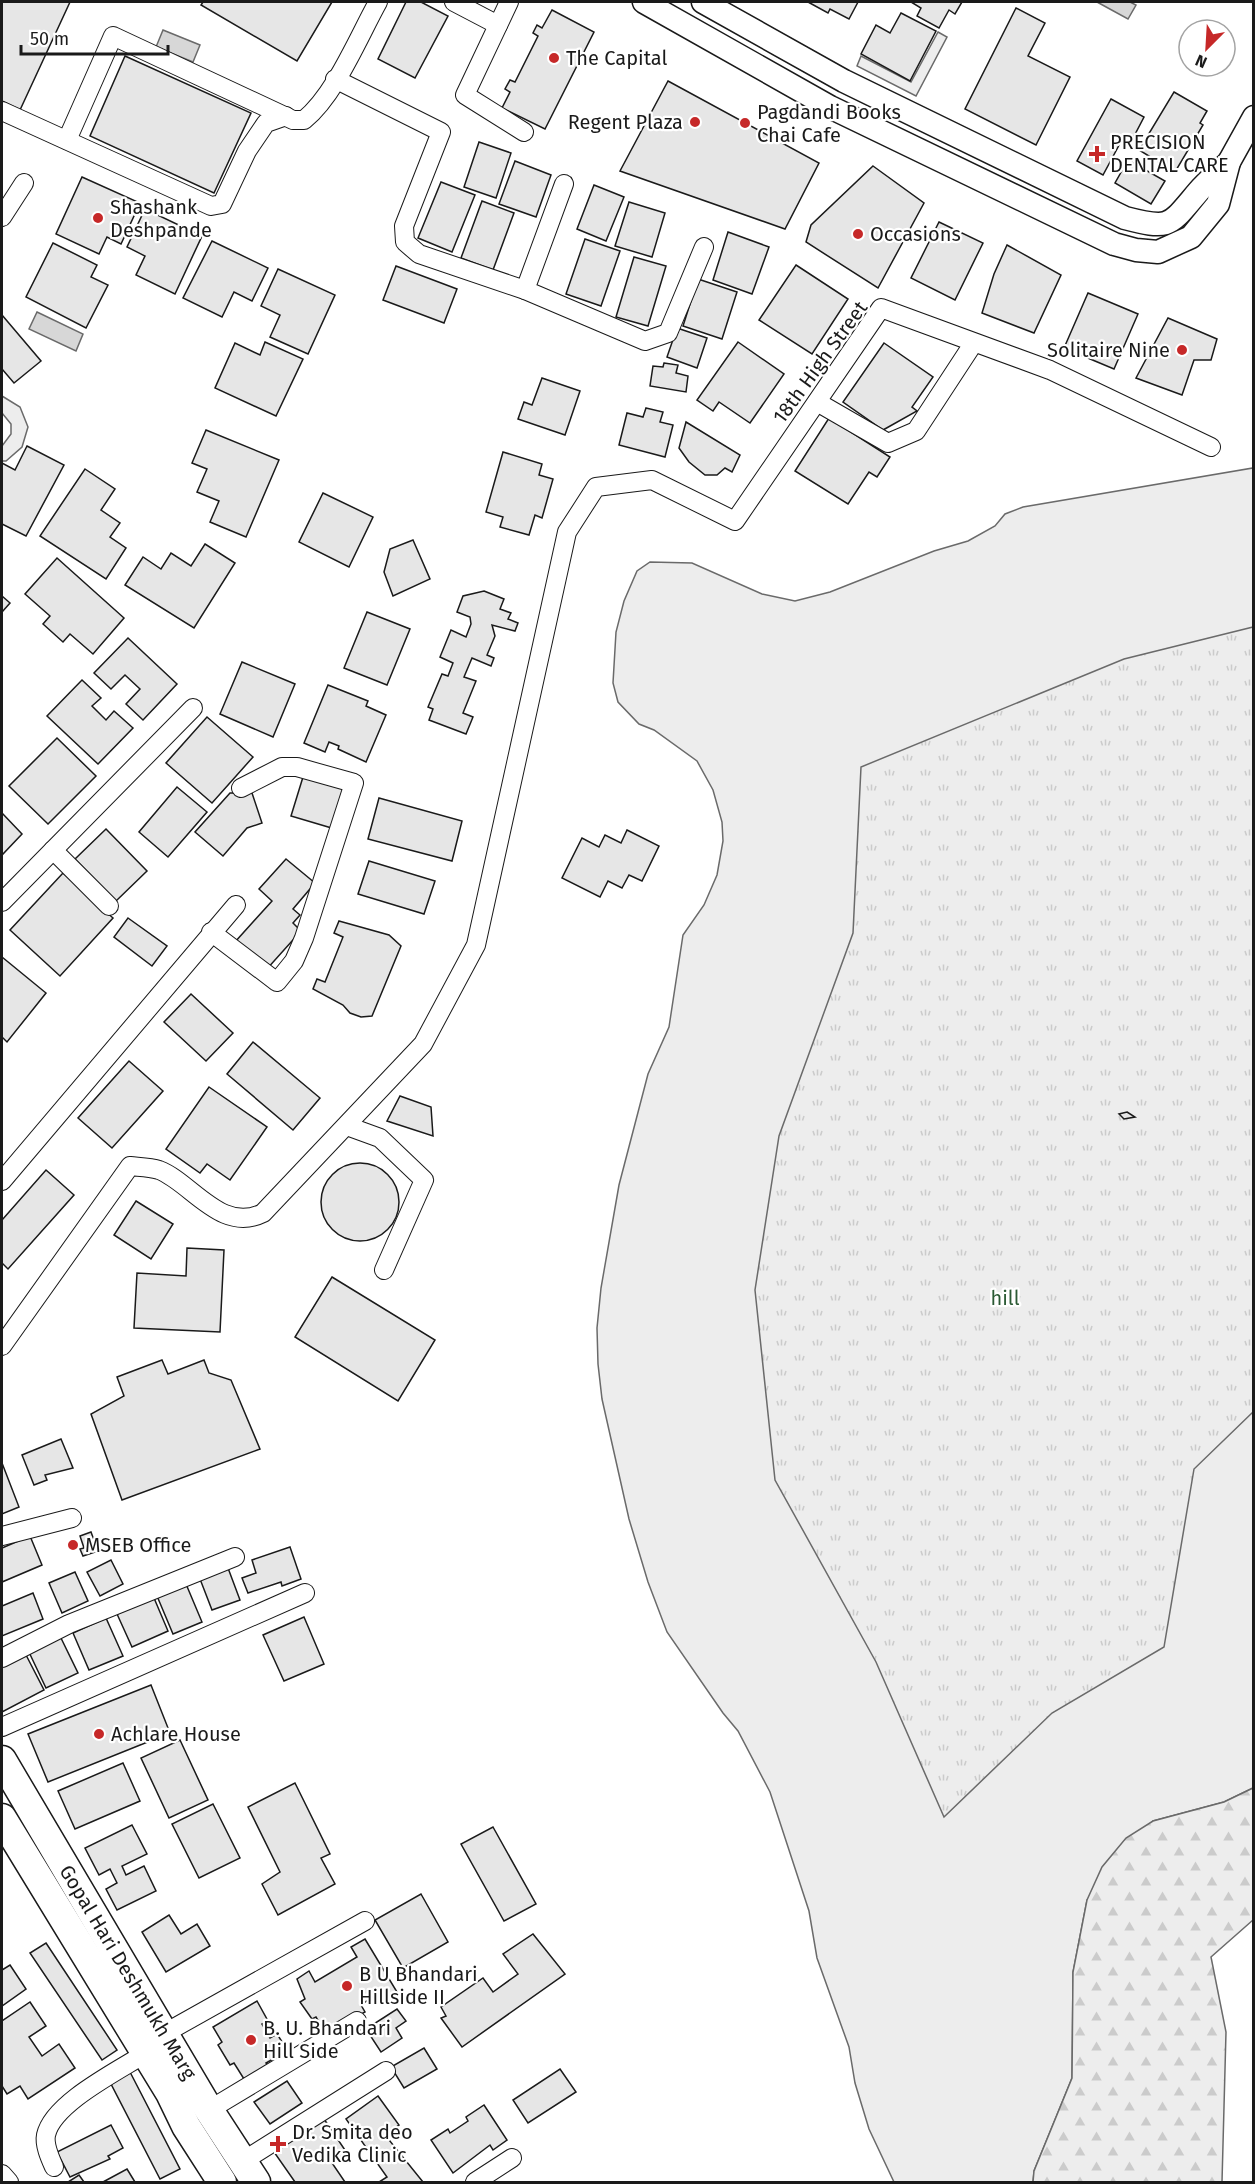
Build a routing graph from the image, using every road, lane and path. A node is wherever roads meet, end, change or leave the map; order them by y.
1 (378, 2) edge
2 (454, 2) edge
3 (509, 2) edge
4 (644, 2) edge
5 (703, 2) edge
6 (498, 26) junction
7 (335, 79) junction
8 (2, 111) edge
9 (285, 116) junction
10 (1254, 117) edge
11 (524, 132) dead end
12 (67, 140) junction
13 (1229, 162) junction
14 (24, 183) dead end
15 (564, 184) dead end
16 (2, 216) edge
17 (1125, 218) junction
18 (1114, 244) junction
19 (704, 247) dead end
20 (525, 290) junction
21 (973, 344) junction
22 (817, 402) junction
23 (1211, 447) dead end
24 (193, 708) dead end
25 (241, 788) dead end
26 (53, 850) junction
27 (2, 902) edge
28 (236, 904) dead end
29 (110, 906) dead end
30 (211, 932) junction
31 (347, 1126) junction
32 (2, 1181) edge
33 (384, 1270) dead end
34 (2, 1346) edge
35 (72, 1518) dead end
36 (2, 1536) edge
37 (235, 1557) dead end
38 (305, 1593) dead end
39 (2, 1659) edge
40 (2, 1727) edge
41 (2, 1760) edge
42 (2, 1818) edge
43 (365, 1921) dead end
44 (357, 2021) dead end
45 (155, 2043) junction
46 (386, 2071) dead end
47 (209, 2110) junction
48 (512, 2158) dead end
49 (54, 2167) dead end
50 (250, 2172) edge
51 (2, 2174) edge
52 (9, 2182) edge
53 (222, 2182) edge
54 (475, 2182) edge

1 - 7 street
2 - 6 street
3 - 6 street
4 - 18 street
5 - 17 street
6 - 11 street
7 - 9 street
7 - 20 street
8 - 12 street
9 - 12 street
9 - 12 street
10 - 13 street
13 - 17 street
13 - 18 street
14 - 16 street
15 - 20 street
17 - 18 street
19 - 20 street
21 - 22 street, 18th High Street
21 - 22 street
21 - 23 street, 18th High Street
22 - 31 street, 18th High Street
24 - 26 street
25 - 30 street
26 - 27 street
26 - 29 street
28 - 30 street
30 - 32 street
31 - 33 street
31 - 34 street
35 - 36 street
37 - 39 street
38 - 40 street
41 - 45 main road, Gopal Hari Deshmukh Marg
42 - 45 main road, Gopal Hari Deshmukh Marg
43 - 45 street
44 - 47 street
45 - 47 main road, Gopal Hari Deshmukh Marg
45 - 49 street
45 - 53 main road, Gopal Hari Deshmukh Marg
46 - 50 street
47 - 50 main road, Gopal Hari Deshmukh Marg
48 - 54 street
51 - 52 street

